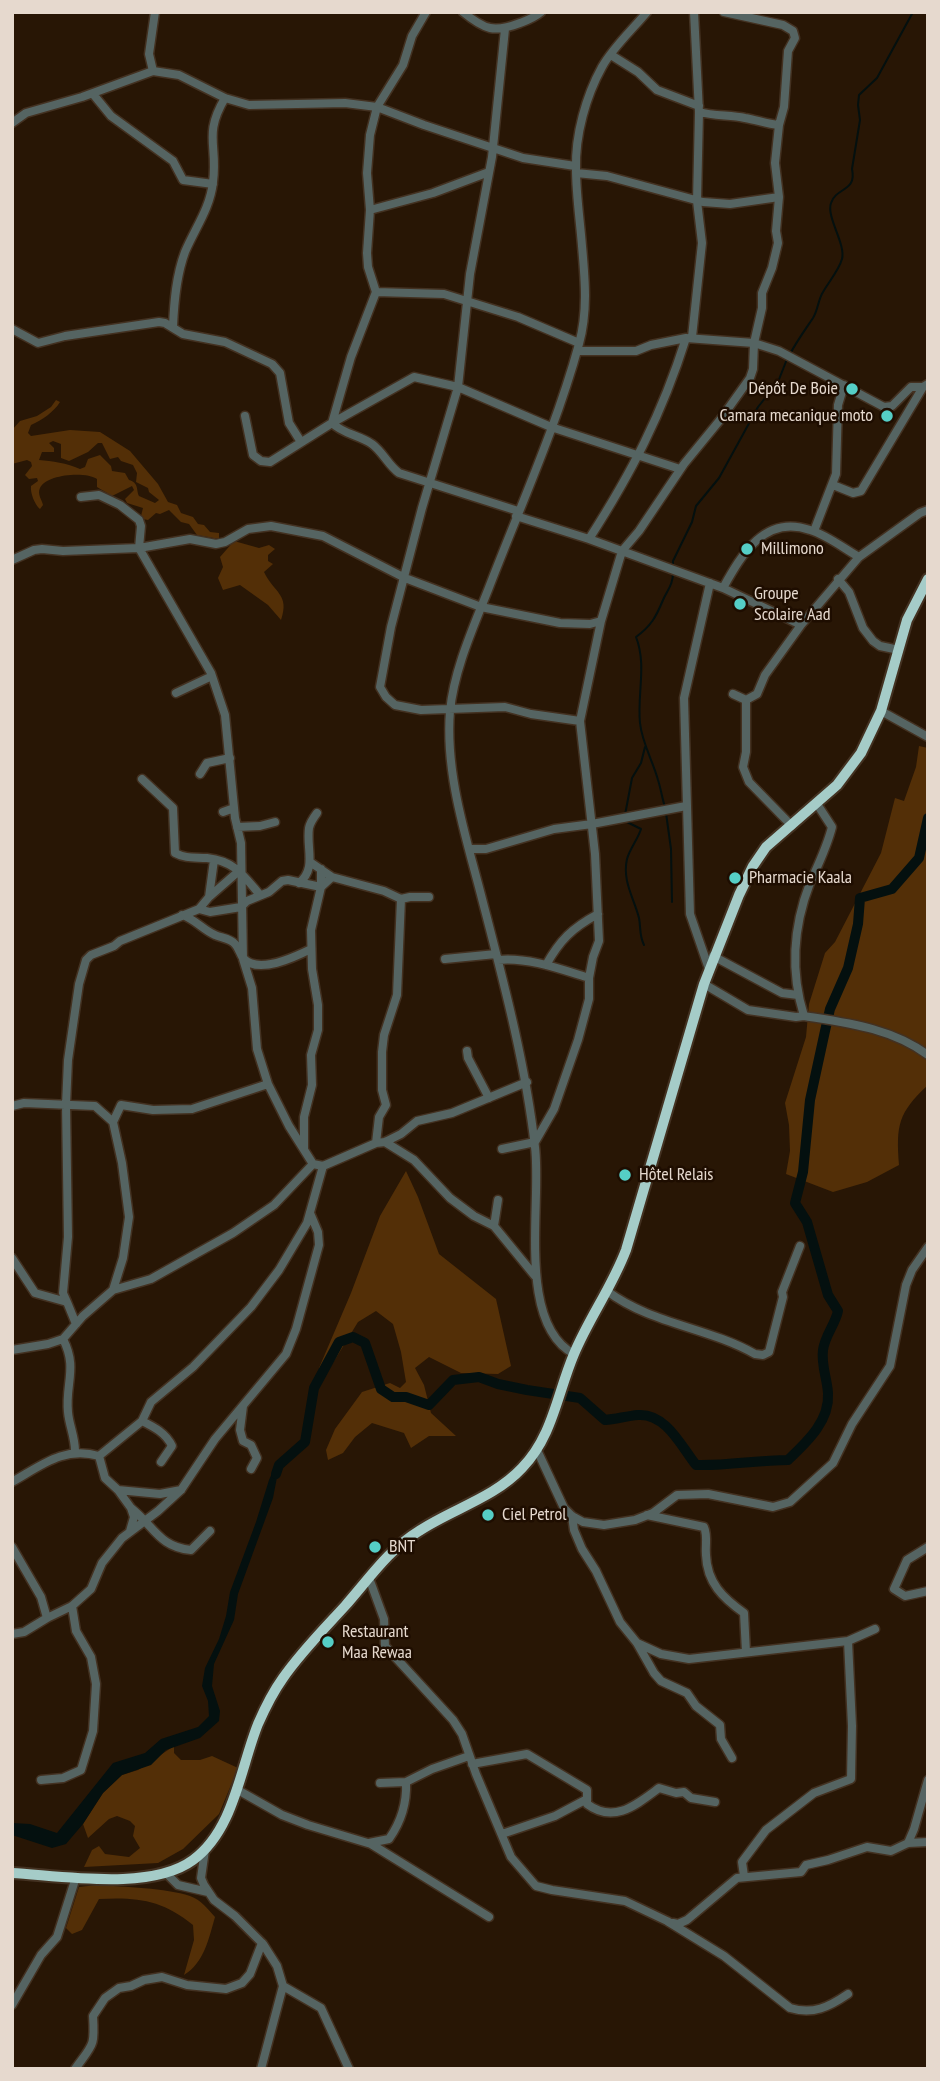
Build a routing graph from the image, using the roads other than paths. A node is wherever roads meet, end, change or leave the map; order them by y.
1 (155, 12) edge
2 (426, 12) edge
3 (463, 12) edge
4 (541, 12) edge
5 (647, 12) edge
6 (694, 12) edge
7 (724, 12) edge
8 (505, 29) junction
9 (611, 55) junction
10 (153, 71) junction
11 (93, 94) junction
12 (225, 98) junction
13 (377, 107) junction
14 (699, 109) junction
15 (12, 122) edge
16 (779, 125) junction
17 (493, 148) junction
18 (576, 169) junction
19 (489, 172) junction
20 (213, 184) junction
21 (779, 197) junction
22 (698, 201) junction
23 (370, 210) junction
24 (376, 292) junction
25 (466, 302) junction
26 (173, 327) junction
27 (12, 329) edge
28 (689, 338) junction
29 (754, 343) junction
30 (578, 347) junction
31 (844, 385) junction
32 (926, 385) edge
33 (458, 387) junction
34 (245, 416) dead end
35 (332, 423) junction
36 (551, 427) junction
37 (301, 442) junction
38 (639, 457) junction
39 (680, 469) junction
40 (429, 484) junction
41 (833, 485) junction
42 (81, 497) dead end
43 (928, 510) edge
44 (517, 514) junction
45 (814, 531) junction
46 (589, 539) junction
47 (139, 548) junction
48 (622, 551) junction
49 (859, 556) junction
50 (12, 561) edge
51 (405, 578) junction
52 (838, 579) junction
53 (928, 579) edge
54 (706, 582) junction
55 (723, 587) junction
56 (923, 595) edge
57 (481, 607) junction
58 (600, 621) junction
59 (801, 625) junction
60 (899, 650) junction
61 (212, 676) junction
62 (176, 693) dead end
63 (733, 694) dead end
64 (746, 700) junction
65 (450, 708) junction
66 (881, 711) junction
67 (580, 721) junction
68 (928, 737) edge
69 (230, 758) junction
70 (200, 774) dead end
71 (142, 779) dead end
72 (817, 804) junction
73 (686, 806) junction
74 (234, 808) junction
75 (223, 812) dead end
76 (317, 813) dead end
77 (275, 822) dead end
78 (592, 824) junction
79 (792, 826) junction
80 (237, 827) junction
81 (469, 849) junction
82 (214, 860) junction
83 (310, 862) junction
84 (321, 869) junction
85 (240, 870) junction
86 (332, 877) junction
87 (299, 883) junction
88 (321, 887) junction
89 (260, 895) junction
90 (209, 897) junction
91 (429, 897) dead end
92 (401, 900) junction
93 (241, 907) junction
94 (200, 909) junction
95 (597, 914) junction
96 (183, 915) junction
97 (311, 949) junction
98 (713, 956) junction
99 (497, 957) junction
100 (243, 959) junction
101 (445, 959) dead end
102 (546, 965) junction
103 (709, 969) junction
104 (589, 978) junction
105 (704, 984) junction
106 (797, 995) junction
107 (804, 1016) junction
108 (467, 1051) dead end
109 (928, 1055) edge
110 (527, 1082) junction
111 (268, 1084) junction
112 (489, 1098) junction
113 (66, 1105) junction
114 (12, 1106) edge
115 (113, 1122) junction
116 (534, 1142) junction
117 (381, 1143) junction
118 (502, 1149) dead end
119 (304, 1152) junction
120 (313, 1164) junction
121 (323, 1166) junction
122 (498, 1200) dead end
123 (310, 1213) junction
124 (494, 1226) junction
125 (800, 1246) dead end
126 (928, 1247) edge
127 (12, 1258) edge
128 (16, 1270) edge
129 (536, 1278) junction
130 (113, 1290) junction
131 (607, 1291) junction
132 (67, 1301) junction
133 (76, 1324) junction
134 (63, 1339) junction
135 (12, 1350) edge
136 (574, 1354) junction
137 (244, 1404) junction
138 (142, 1422) junction
139 (537, 1450) junction
140 (75, 1451) junction
141 (99, 1456) junction
142 (161, 1462) dead end
143 (251, 1469) dead end
144 (12, 1482) edge
145 (118, 1490) junction
146 (181, 1490) junction
147 (131, 1508) junction
148 (647, 1515) junction
149 (572, 1516) junction
150 (146, 1520) junction
151 (130, 1531) junction
152 (210, 1531) dead end
153 (12, 1547) edge
154 (928, 1547) edge
155 (369, 1578) junction
156 (928, 1591) edge
157 (72, 1606) junction
158 (47, 1618) junction
159 (875, 1629) dead end
160 (12, 1634) edge
161 (848, 1641) junction
162 (637, 1643) junction
163 (746, 1652) junction
164 (732, 1758) dead end
165 (471, 1760) junction
166 (41, 1780) dead end
167 (928, 1780) edge
168 (406, 1782) junction
169 (380, 1783) dead end
170 (236, 1789) junction
171 (587, 1799) junction
172 (715, 1801) dead end
173 (502, 1834) junction
174 (928, 1842) edge
175 (369, 1843) junction
176 (908, 1843) junction
177 (205, 1850) junction
178 (12, 1874) edge
179 (167, 1874) junction
180 (744, 1876) junction
181 (76, 1877) junction
182 (208, 1892) junction
183 (489, 1917) dead end
184 (667, 1922) junction
185 (262, 1943) junction
186 (283, 1986) junction
187 (848, 1994) dead end
188 (12, 2005) edge
189 (75, 2069) edge
190 (261, 2069) edge
191 (349, 2069) edge

1 - 10 street
2 - 13 street
3 - 8 street
4 - 8 street
5 - 9 street
6 - 14 street
7 - 16 street
8 - 17 street
9 - 14 street
9 - 18 street
10 - 11 street
10 - 12 street
11 - 15 street
11 - 20 street
12 - 13 street
12 - 20 street
13 - 17 street
13 - 23 street
14 - 16 street
14 - 22 street
16 - 21 street
17 - 18 street
17 - 19 street
18 - 22 street
18 - 30 street
19 - 23 street
19 - 25 street
20 - 26 street
21 - 22 street
21 - 29 street
22 - 28 street
23 - 24 street
24 - 25 street
24 - 35 street
25 - 30 street
25 - 33 street
26 - 27 street
26 - 37 street
28 - 29 street
28 - 30 street
28 - 38 street
29 - 31 street
29 - 39 street
30 - 36 street
31 - 32 street
31 - 41 street
32 - 41 street
33 - 35 street
33 - 36 street
33 - 40 street
34 - 37 street
35 - 37 street
35 - 40 street
36 - 38 street
36 - 44 street
38 - 39 street
38 - 46 street
39 - 48 street
40 - 44 street
40 - 51 street
41 - 45 street
42 - 47 street
43 - 49 street
44 - 46 street
44 - 57 street
45 - 49 street
45 - 55 street
46 - 48 street
47 - 50 street
47 - 51 street
47 - 61 street
48 - 54 street
48 - 58 street
49 - 52 street
51 - 57 street
51 - 65 street
52 - 59 street
52 - 60 street
53 - 56 highway
54 - 55 street
54 - 73 street
55 - 59 street
56 - 60 highway
57 - 58 street
57 - 65 street
58 - 67 street
59 - 64 street
60 - 66 highway
61 - 62 street
61 - 69 street
63 - 64 street
64 - 79 street
65 - 67 street
65 - 81 street
66 - 68 street
66 - 72 highway
67 - 78 street
69 - 70 street
69 - 74 street
71 - 82 street
72 - 79 highway
72 - 106 street
73 - 78 street
73 - 103 street
74 - 75 street
74 - 80 street
76 - 83 street
77 - 80 street
78 - 81 street
78 - 95 street
79 - 98 highway
80 - 85 street
81 - 99 street
82 - 85 street
82 - 90 street
83 - 84 street
83 - 87 street
84 - 86 street
84 - 88 street
85 - 89 street
85 - 90 street
85 - 93 street
86 - 88 street
86 - 92 street
87 - 88 street
87 - 89 street
88 - 97 street
89 - 93 street
90 - 94 street
91 - 92 street
92 - 117 street
93 - 94 street
93 - 100 street
94 - 96 street
95 - 102 street
95 - 104 street
96 - 100 street
96 - 113 street
97 - 100 street
97 - 119 street
98 - 103 highway
98 - 106 street
99 - 101 street
99 - 102 street
99 - 110 street
100 - 111 street
102 - 104 street
103 - 105 highway
104 - 116 street
105 - 107 street
105 - 131 highway
106 - 107 street
107 - 109 street
108 - 112 street
110 - 112 street
110 - 116 street
111 - 115 street
111 - 119 street
112 - 117 street
113 - 114 street
113 - 115 street
113 - 132 street
115 - 130 street
116 - 118 street
116 - 129 street
117 - 121 street
117 - 124 street
119 - 120 street
120 - 121 street
120 - 130 street
121 - 123 street
122 - 124 street
123 - 137 street
123 - 138 street
124 - 129 street
125 - 131 street
126 - 148 street
127 - 128 street
128 - 132 street
129 - 136 street
130 - 133 street
131 - 136 highway
132 - 133 street
133 - 134 street
134 - 135 street
134 - 140 street
136 - 139 highway
137 - 143 street
137 - 146 street
138 - 141 street
138 - 142 street
139 - 149 street
139 - 155 highway
140 - 141 street
140 - 144 street
141 - 145 street
145 - 146 street
145 - 147 street
146 - 150 street
147 - 150 street
147 - 151 street
148 - 149 street
148 - 163 street
149 - 162 street
150 - 151 street
150 - 152 street
151 - 157 street
153 - 158 street
154 - 156 street
155 - 165 street
155 - 170 highway
157 - 158 street
157 - 166 street
158 - 160 street
159 - 161 street
161 - 163 street
161 - 180 street
162 - 163 street
162 - 164 street
165 - 168 street
165 - 171 street
165 - 173 street
167 - 176 street
168 - 169 street
168 - 175 street
170 - 175 street
170 - 177 highway
171 - 172 street
171 - 173 street
173 - 184 street
174 - 176 street
175 - 183 street
176 - 180 street
177 - 179 highway
177 - 182 street
178 - 181 highway
179 - 181 highway
179 - 182 street
180 - 184 street
181 - 188 street
182 - 185 street
184 - 187 street
185 - 186 street
185 - 189 street
186 - 190 street
186 - 191 street

